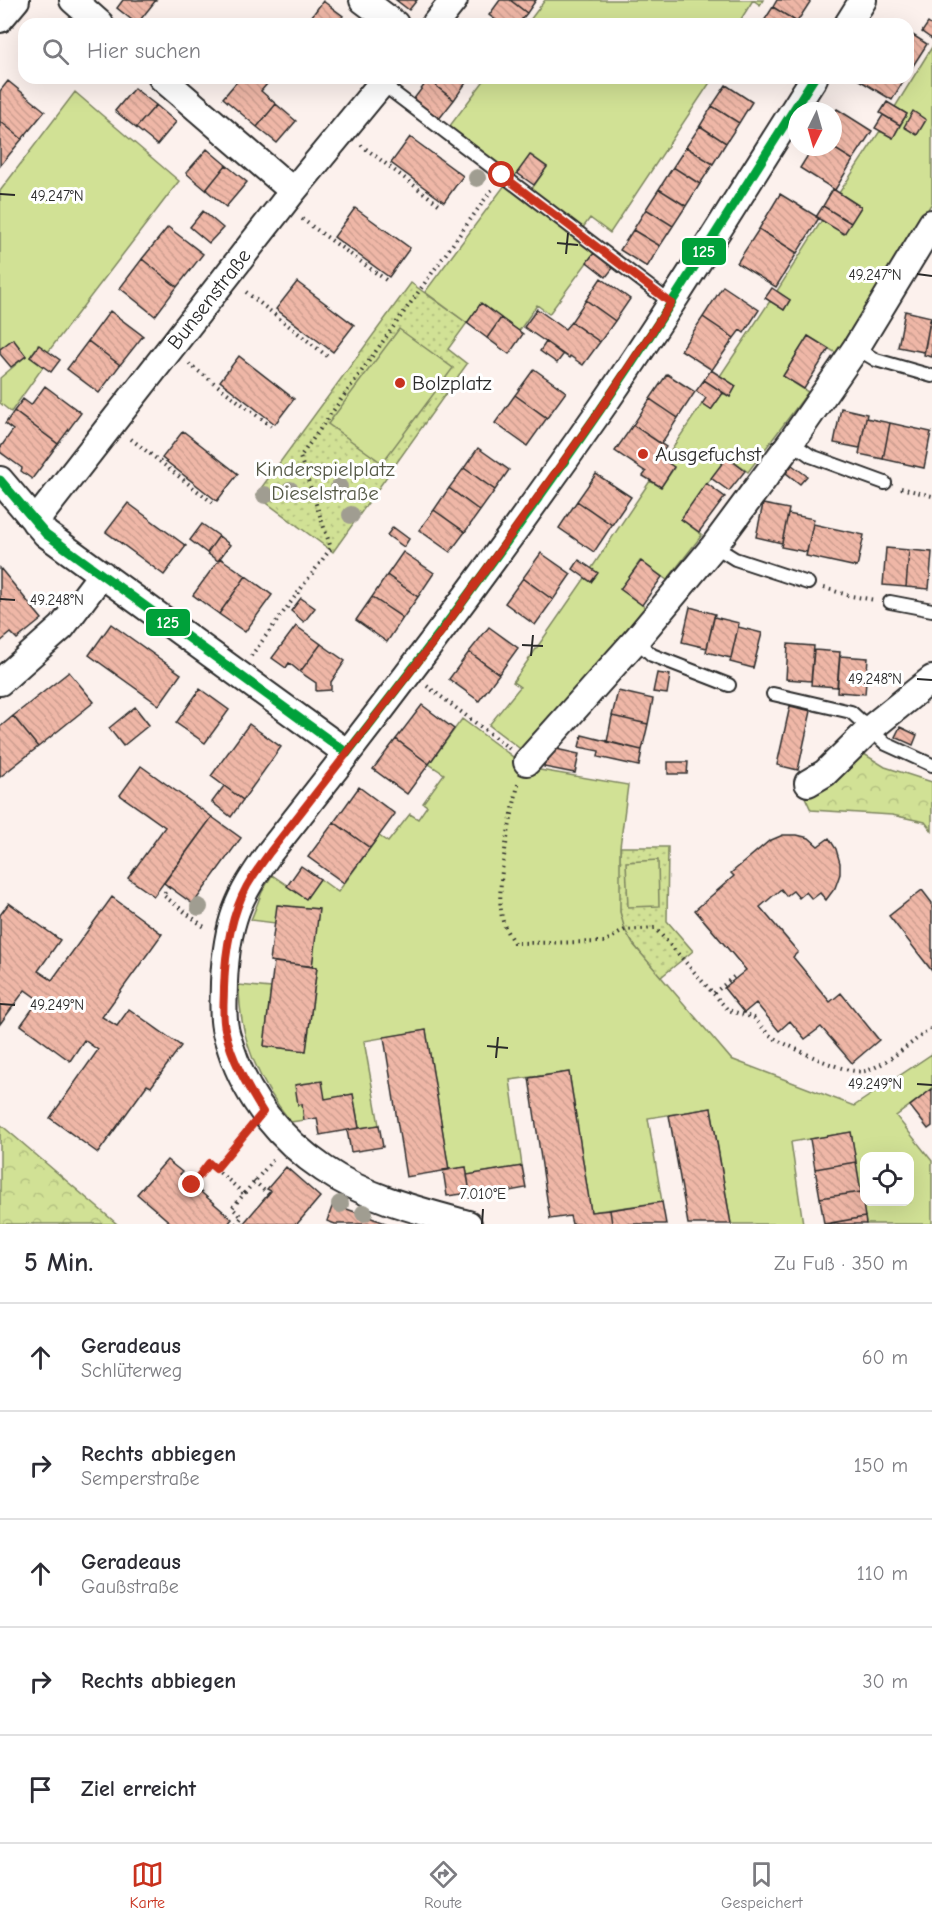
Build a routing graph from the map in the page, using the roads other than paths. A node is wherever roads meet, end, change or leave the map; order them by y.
1 (72, 0) edge
2 (363, 0) edge
3 (454, 0) edge
4 (863, 0) edge
5 (93, 18) edge
6 (386, 18) edge
7 (440, 18) edge
8 (852, 18) edge
9 (168, 84) edge
10 (380, 84) edge
11 (387, 84) edge
12 (810, 84) edge
13 (287, 198) junction
14 (928, 236) edge
15 (671, 303) junction
16 (856, 348) junction
17 (932, 376) edge
18 (791, 442) junction
19 (0, 480) edge
20 (885, 483) road end
21 (35, 522) junction
22 (714, 546) junction
23 (102, 574) junction
24 (808, 583) road end
25 (890, 602) road end
26 (932, 610) edge
27 (636, 640) junction
28 (932, 679) edge
29 (0, 682) edge
30 (729, 684) dead end
31 (773, 694) dead end
32 (871, 729) junction
33 (347, 753) junction
34 (527, 762) road end
35 (932, 765) edge
36 (808, 783) dead end
37 (468, 1224) edge

1 - 5 street
2 - 6 street
3 - 7 street
4 - 8 street
9 - 13 street
10 - 13 street, Bunsenstraße
11 - 15 lane
12 - 15 street
13 - 21 street, Bunsenstraße
14 - 16 street
15 - 33 street
16 - 17 lane
16 - 18 street
18 - 20 lane
18 - 22 street
19 - 21 street
21 - 23 street
22 - 24 lane
22 - 27 street
23 - 29 street
23 - 33 street
25 - 26 lane
27 - 30 lane
27 - 34 street
28 - 32 street
31 - 32 lane
32 - 35 lane
32 - 36 street
33 - 37 street

